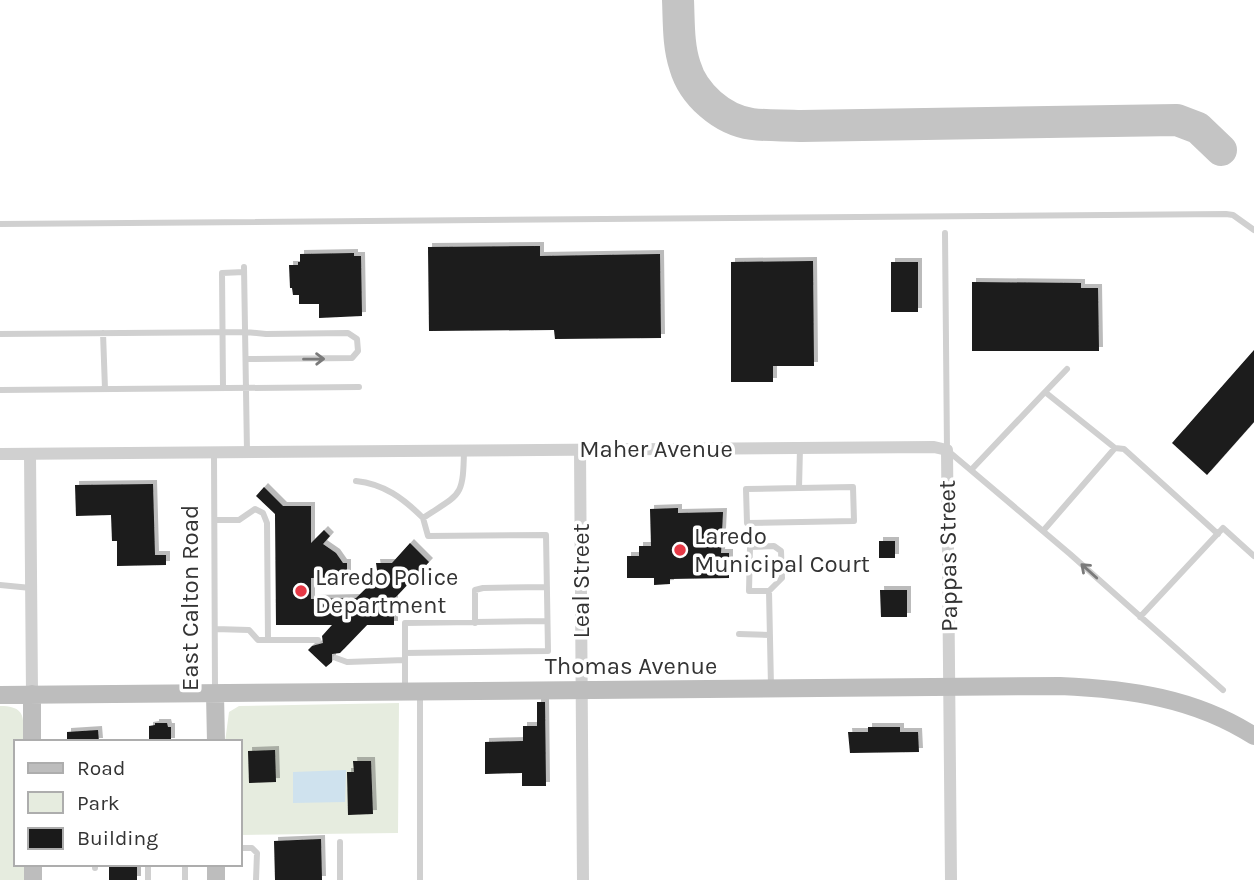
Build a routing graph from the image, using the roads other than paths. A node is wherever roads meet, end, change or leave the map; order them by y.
1 (0, 224) edge
2 (1254, 230) edge
3 (945, 233) dead end
4 (223, 332) junction
5 (245, 332) junction
6 (103, 333) junction
7 (0, 334) edge
8 (246, 359) junction
9 (1067, 369) dead end
10 (359, 387) dead end
11 (223, 388) junction
12 (246, 388) junction
13 (105, 389) junction
14 (0, 390) edge
15 (1045, 392) junction
16 (1115, 448) junction
17 (800, 449) junction
18 (580, 450) junction
19 (947, 450) junction
20 (464, 451) junction
21 (247, 453) junction
22 (0, 454) edge
23 (30, 454) junction
24 (214, 454) junction
25 (972, 469) junction
26 (356, 481) dead end
27 (799, 488) junction
28 (423, 518) junction
29 (215, 520) junction
30 (1043, 531) junction
31 (1218, 534) junction
32 (1254, 556) edge
33 (0, 585) edge
34 (31, 587) junction
35 (547, 587) junction
36 (769, 591) junction
37 (1140, 617) junction
38 (547, 621) junction
39 (475, 623) junction
40 (215, 629) junction
41 (739, 634) dead end
42 (770, 635) junction
43 (268, 640) junction
44 (318, 640) dead end
45 (405, 657) junction
46 (336, 658) dead end
47 (949, 687) junction
48 (771, 689) junction
49 (1223, 690) dead end
50 (582, 691) junction
51 (413, 692) junction
52 (32, 694) junction
53 (215, 694) junction
54 (0, 695) edge
55 (1254, 736) edge
56 (32, 740) edge
57 (216, 740) edge
58 (340, 842) dead end
59 (242, 848) edge
60 (256, 880) edge
61 (340, 880) edge
62 (420, 880) edge
63 (583, 880) edge
64 (951, 880) edge

1 - 2 lane
3 - 19 lane, Pappas Street
4 - 5 lane
4 - 5 lane
4 - 6 lane
4 - 11 lane
5 - 8 lane
8 -> 5 lane
6 - 7 lane
6 - 13 lane
8 - 12 lane
9 - 15 lane
10 - 12 lane
11 - 12 lane
11 - 13 lane
12 - 21 lane
13 - 14 lane
15 - 16 lane
15 - 25 lane
16 - 30 lane
16 - 31 lane
17 - 18 street, Maher Avenue
17 - 19 street, Maher Avenue
17 - 27 lane
18 - 20 street, Maher Avenue
18 - 50 street, Leal Street
19 - 25 lane
19 - 47 street, Pappas Street
20 - 21 street, Maher Avenue
20 - 28 lane
21 - 24 street, Maher Avenue
22 - 23 street, Maher Avenue
23 - 24 street, Maher Avenue
23 - 34 street
24 - 29 lane, East Calton Road
25 - 30 lane
26 - 28 lane
27 - 27 lane
28 - 35 lane
29 - 40 lane, East Calton Road
29 - 43 lane
37 -> 30 lane
31 - 32 lane
31 - 37 lane
33 - 34 lane
34 - 52 street
35 - 38 lane
35 - 39 lane
36 - 36 lane
36 - 42 lane
37 - 49 lane
38 - 39 lane
38 - 45 lane
39 - 45 lane
40 - 43 lane
40 - 53 lane, East Calton Road
41 - 42 lane
42 - 48 lane
43 - 44 lane
45 - 46 lane
45 - 51 lane
47 - 48 street, Thomas Avenue
47 - 55 street, Thomas Avenue
47 - 64 street, Pappas Street
48 - 50 street, Thomas Avenue
50 - 51 street, Thomas Avenue
50 - 63 street, Leal Street
51 - 53 street, Thomas Avenue
51 - 62 lane
52 - 53 street, Thomas Avenue
52 - 54 street, Thomas Avenue
52 - 56 street
53 - 57 street, East Calton Road
58 - 61 lane
59 - 60 lane

